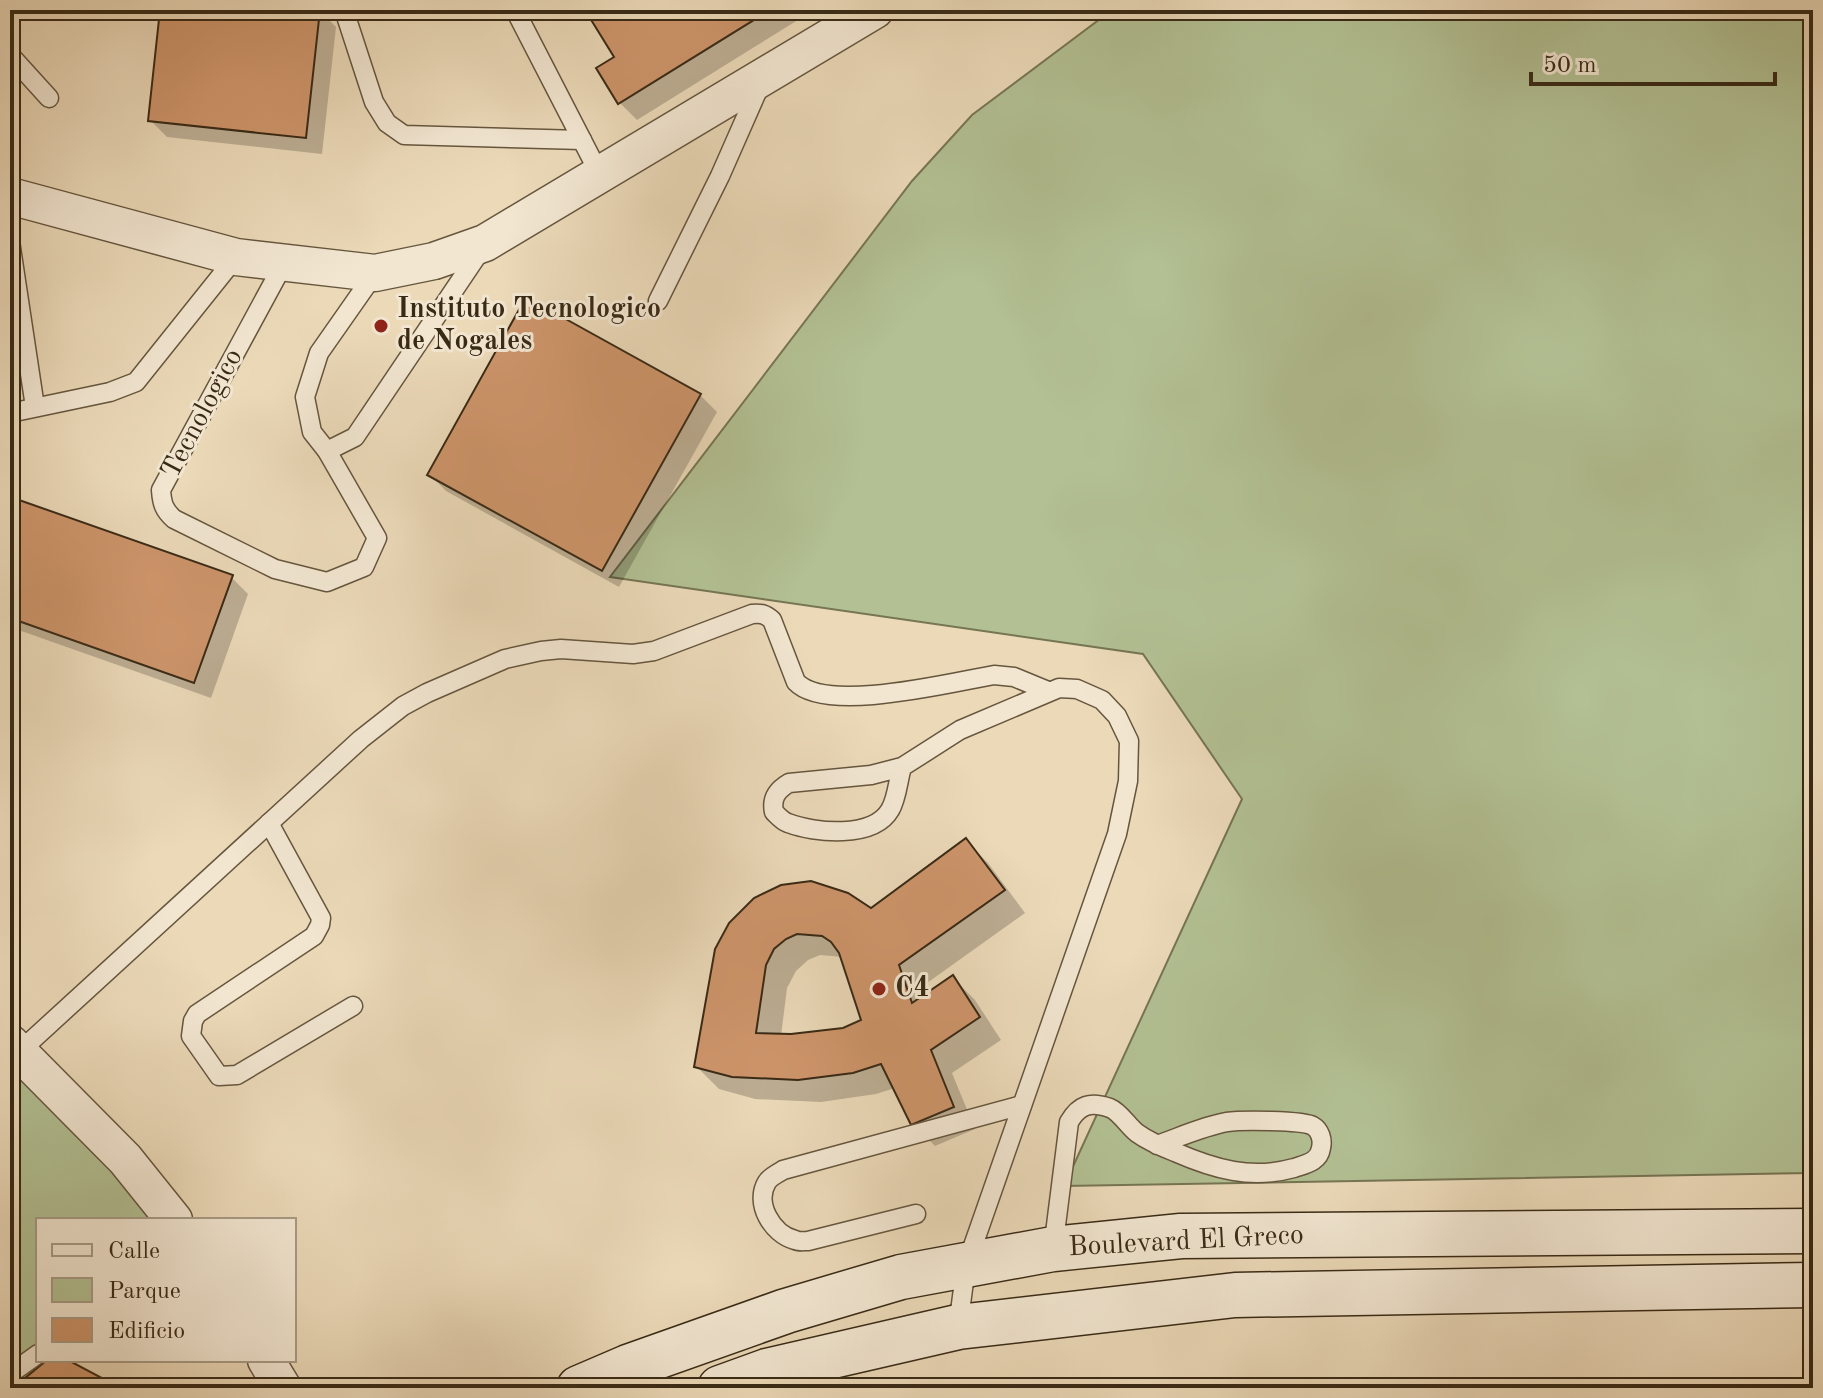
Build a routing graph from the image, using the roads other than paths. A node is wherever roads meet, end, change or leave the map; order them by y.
1 (344, 10) edge
2 (515, 10) edge
3 (875, 10) edge
4 (10, 55) edge
5 (763, 77) junction
6 (49, 98) dead end
7 (582, 140) junction
8 (600, 175) junction
9 (10, 196) edge
10 (10, 241) edge
11 (485, 243) junction
12 (236, 257) junction
13 (284, 263) junction
14 (375, 273) junction
15 (658, 301) dead end
16 (35, 407) junction
17 (10, 413) edge
18 (327, 451) junction
19 (1048, 691) junction
20 (902, 767) junction
21 (269, 823) junction
22 (353, 1006) dead end
23 (14, 1048) edge
24 (1022, 1105) junction
25 (1157, 1145) junction
26 (916, 1214) dead end
27 (172, 1218) edge
28 (1813, 1231) edge
29 (1053, 1249) junction
30 (966, 1266) junction
31 (1813, 1285) edge
32 (958, 1327) junction
33 (36, 1355) edge
34 (267, 1362) edge
35 (10, 1374) edge
36 (283, 1388) edge
37 (579, 1388) edge
38 (720, 1388) edge

1 - 7 lane
2 - 7 lane
3 - 5 street
4 - 6 lane
5 - 8 street
5 - 15 lane
7 - 8 lane
8 - 11 street
9 - 12 street
10 - 16 lane
11 - 14 street
11 - 18 lane
12 - 13 street
12 - 16 lane
13 - 14 street
13 - 18 lane, Tecnologico
14 - 18 lane, Tecnologico
16 - 17 lane
19 - 20 lane
19 - 21 lane
19 - 24 lane
20 - 20 lane
21 - 22 lane
21 - 23 lane
23 - 27 street
24 - 26 lane
24 - 30 lane
25 - 25 lane
25 - 29 lane
28 - 29 main road, Boulevard El Greco
29 - 30 main road, Boulevard El Greco
30 - 32 lane
30 - 37 main road, Boulevard El Greco
31 - 32 main road, Boulevard El Greco
32 - 38 main road, Boulevard El Greco
33 - 35 lane
34 - 36 street

